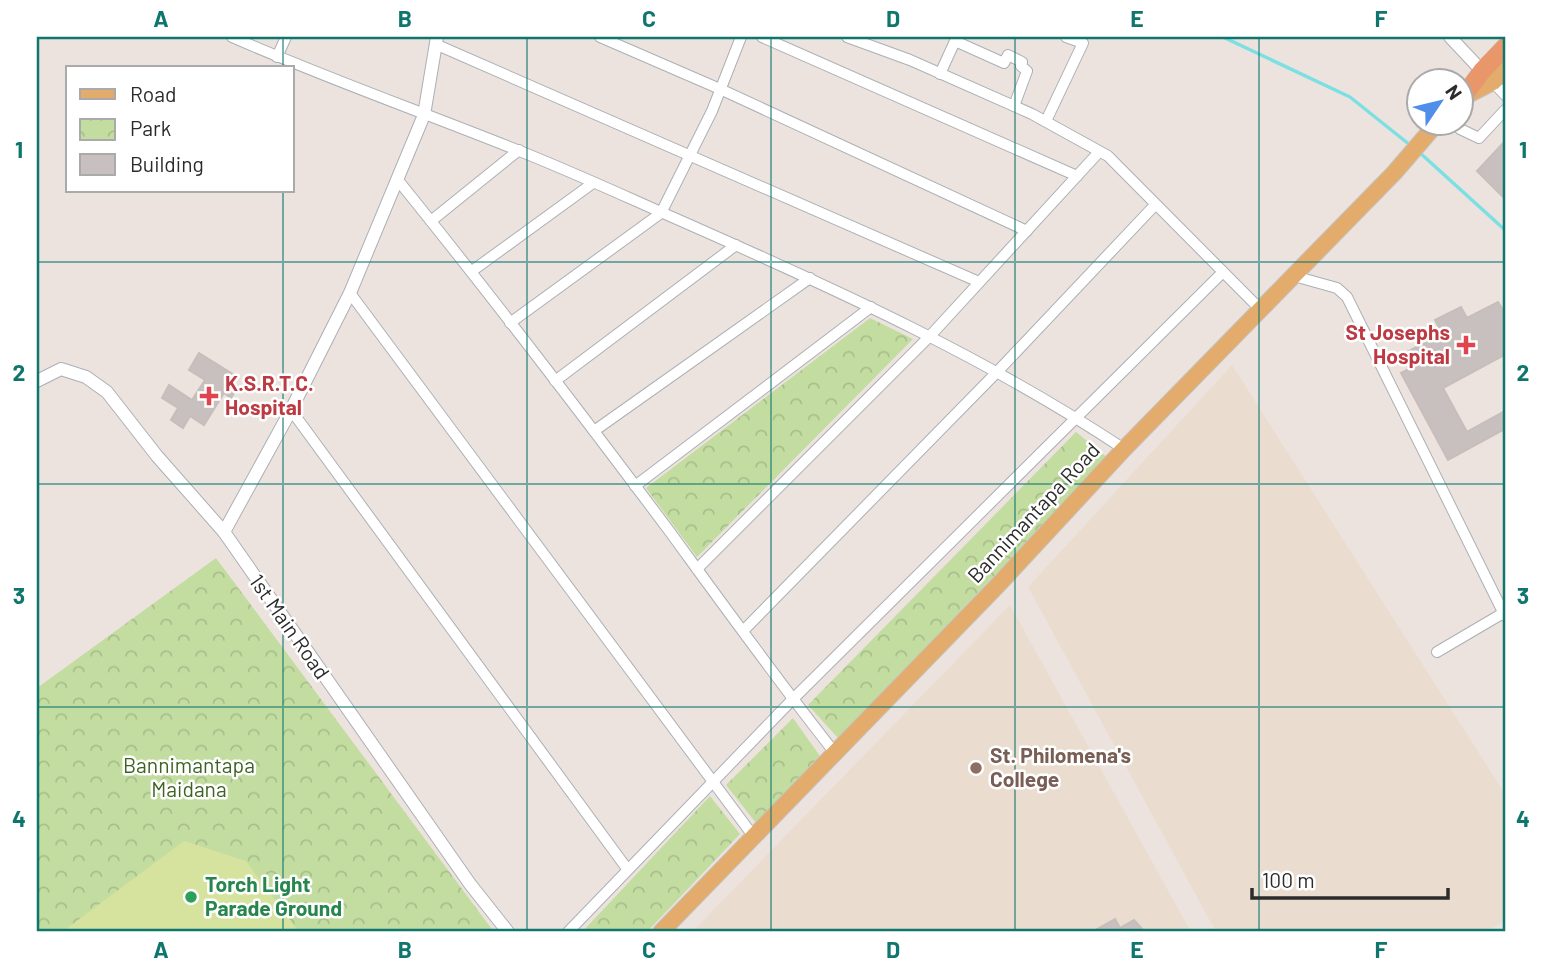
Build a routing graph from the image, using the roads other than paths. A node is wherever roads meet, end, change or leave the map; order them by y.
1 (232, 37) edge
2 (286, 37) edge
3 (600, 37) edge
4 (741, 37) edge
5 (762, 37) edge
6 (847, 37) edge
7 (1066, 37) edge
8 (1450, 37) edge
9 (436, 40) edge
10 (1505, 47) edge
11 (277, 57) junction
12 (1505, 70) edge
13 (940, 74) junction
14 (1488, 77) junction
15 (1476, 87) edge
16 (720, 89) junction
17 (1505, 95) edge
18 (1014, 106) junction
19 (1505, 110) edge
20 (424, 115) junction
21 (1046, 121) junction
22 (1425, 136) edge
23 (1475, 136) edge
24 (519, 150) junction
25 (1099, 152) junction
26 (690, 154) junction
27 (1077, 176) junction
28 (397, 179) junction
29 (593, 183) junction
30 (1155, 205) junction
31 (661, 213) junction
32 (430, 220) junction
33 (1027, 231) junction
34 (736, 245) junction
35 (472, 271) junction
36 (1222, 272) junction
37 (1294, 276) junction
38 (810, 278) junction
39 (979, 282) junction
40 (350, 293) junction
41 (871, 307) junction
42 (1261, 310) junction
43 (510, 323) junction
44 (930, 336) junction
45 (998, 372) junction
46 (37, 381) edge
47 (555, 381) junction
48 (291, 410) junction
49 (1076, 418) junction
50 (594, 431) junction
51 (1124, 449) junction
52 (635, 486) junction
53 (224, 532) junction
54 (697, 569) junction
55 (1505, 614) edge
56 (743, 631) junction
57 (1437, 652) dead end
58 (792, 700) junction
59 (835, 753) junction
60 (713, 782) junction
61 (754, 836) junction
62 (628, 870) junction
63 (508, 932) edge
64 (568, 932) edge
65 (661, 932) edge

1 - 11 street
2 - 11 street
3 - 16 street
4 - 16 street
5 - 27 street
6 - 13 street
7 - 21 street
8 - 14 street
9 - 20 street
9 - 26 street
10 - 14 highway
11 - 20 street
12 - 14 main road
13 - 18 street
13 - 18 street
14 - 15 highway
14 - 17 street
16 - 26 street
16 - 33 street
18 - 21 street
19 - 23 street
20 - 24 street
20 - 28 street
21 - 25 street
22 - 37 main road, Bannimantapa Road
24 - 29 street
24 - 32 street
25 - 27 street
25 - 30 street
26 - 31 street
26 - 39 street
27 - 33 street
28 - 32 street
28 - 40 street
29 - 31 street
29 - 35 street
30 - 36 street
30 - 45 street
31 - 34 street
31 - 43 street
32 - 35 street
33 - 39 street
34 - 38 street
34 - 47 street
35 - 43 street
36 - 42 street
36 - 49 street
37 - 42 main road, Bannimantapa Road
37 - 55 street
38 - 41 street
38 - 50 street
39 - 44 street
40 - 48 street
40 - 60 street
41 - 44 street
41 - 52 street
42 - 51 main road, Bannimantapa Road
43 - 47 street
44 - 45 street
44 - 54 street
45 - 49 street
45 - 56 street
46 - 53 street, 1st Main Road
47 - 50 street
48 - 53 street
48 - 62 street
49 - 51 street
49 - 58 street
50 - 52 street
51 - 59 main road, Bannimantapa Road
52 - 54 street
53 - 63 street, 1st Main Road
54 - 56 street
55 - 57 street
56 - 58 street
58 - 59 street
58 - 60 street
59 - 61 main road, Bannimantapa Road
60 - 61 street
60 - 62 street
61 - 65 main road, Bannimantapa Road
62 - 64 street

